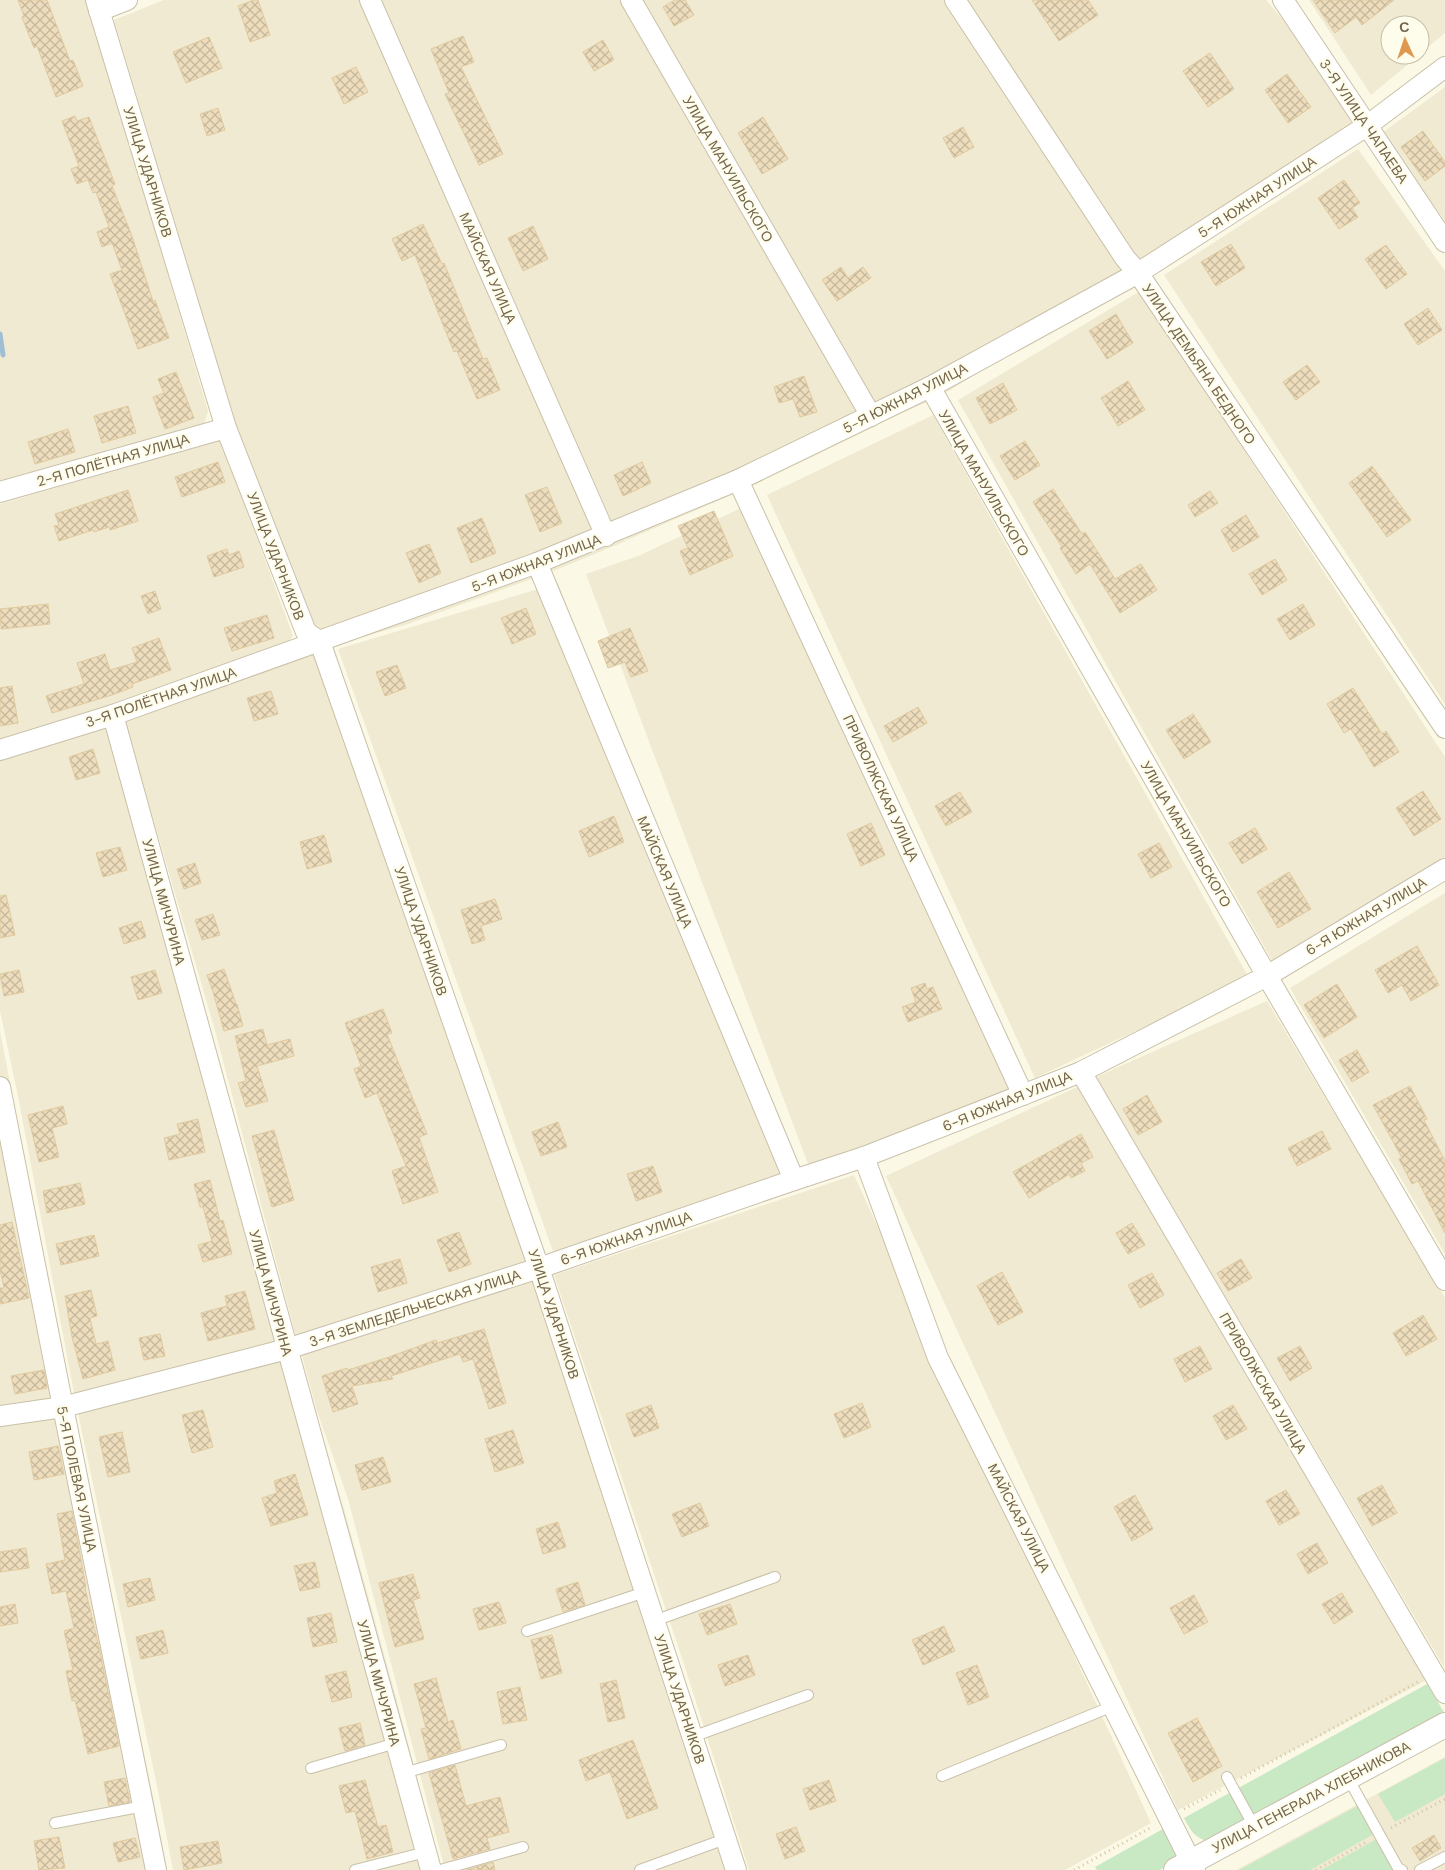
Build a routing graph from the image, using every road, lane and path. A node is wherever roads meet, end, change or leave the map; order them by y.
1 (127, 0) edge
2 (370, 0) edge
3 (631, 0) edge
4 (955, 0) edge
5 (1283, 0) edge
6 (97, 6) edge
7 (1445, 67) edge
8 (1368, 126) junction
9 (1445, 242) edge
10 (1138, 273) junction
11 (930, 387) junction
12 (871, 416) junction
13 (226, 428) junction
14 (738, 480) junction
15 (0, 492) edge
16 (606, 536) junction
17 (537, 564) junction
18 (320, 642) junction
19 (113, 715) junction
20 (1445, 728) edge
21 (0, 750) edge
22 (1445, 868) edge
23 (1267, 976) junction
24 (1081, 1072) junction
25 (0, 1087) edge
26 (1023, 1095) junction
27 (864, 1157) junction
28 (794, 1180) junction
29 (539, 1268) junction
30 (1445, 1280) edge
31 (287, 1349) junction
32 (62, 1407) junction
33 (0, 1416) edge
34 (775, 1577) dead end
35 (645, 1592) junction
36 (654, 1621) junction
37 (527, 1631) dead end
38 (1433, 1673) junction
39 (1445, 1694) edge
40 (808, 1695) dead end
41 (1113, 1706) junction
42 (1445, 1724) edge
43 (692, 1737) junction
44 (1445, 1740) edge
45 (396, 1743) junction
46 (502, 1745) dead end
47 (311, 1768) dead end
48 (404, 1773) junction
49 (942, 1776) dead end
50 (1228, 1781) junction
51 (1351, 1783) junction
52 (144, 1806) junction
53 (1169, 1818) junction
54 (55, 1822) dead end
55 (1254, 1828) junction
56 (725, 1840) junction
57 (523, 1847) dead end
58 (1445, 1857) edge
59 (428, 1861) edge
60 (1192, 1868) edge
61 (156, 1870) edge
62 (355, 1870) edge
63 (440, 1870) edge
64 (640, 1870) edge
65 (736, 1870) edge
66 (1074, 1870) edge
67 (1402, 1870) edge
68 (1420, 1870) edge

1 - 6 street
2 - 16 street, МАЙСКАЯ УЛИЦА
3 - 12 street, УЛИЦА МАНУИЛЬСКОГО
4 - 10 street, УЛИЦА ДЕМЬЯНА БЕДНОГО
5 - 8 street, 3-Я УЛИЦА ЧАПАЕВА
6 - 13 street, УЛИЦА УДАРНИКОВ
7 - 8 street, 5-Я ЮЖНАЯ УЛИЦА
8 - 9 street, 3-Я УЛИЦА ЧАПАЕВА
8 - 10 street, 5-Я ЮЖНАЯ УЛИЦА
10 - 11 street, 5-Я ЮЖНАЯ УЛИЦА
10 - 20 street, УЛИЦА ДЕМЬЯНА БЕДНОГО
11 - 12 street, 5-Я ЮЖНАЯ УЛИЦА
11 - 23 street, УЛИЦА МАНУИЛЬСКОГО
12 - 14 street, 5-Я ЮЖНАЯ УЛИЦА
13 - 15 street, 2-Я ПОЛЁТНАЯ УЛИЦА
13 - 18 street, УЛИЦА УДАРНИКОВ
14 - 16 street, 5-Я ЮЖНАЯ УЛИЦА
14 - 26 street, ПРИВОЛЖСКАЯ УЛИЦА
16 - 17 street, 5-Я ЮЖНАЯ УЛИЦА
17 - 18 street, 5-Я ЮЖНАЯ УЛИЦА
17 - 28 street, МАЙСКАЯ УЛИЦА
18 - 19 street, 3-Я ПОЛЁТНАЯ УЛИЦА
18 - 29 street, УЛИЦА УДАРНИКОВ
19 - 21 street, 3-Я ПОЛЁТНАЯ УЛИЦА
19 - 31 street, УЛИЦА МИЧУРИНА
22 - 23 street, 6-Я ЮЖНАЯ УЛИЦА
23 - 24 street, 6-Я ЮЖНАЯ УЛИЦА
23 - 30 street, УЛИЦА МАНУИЛЬСКОГО
24 - 26 street, 6-Я ЮЖНАЯ УЛИЦА
24 - 38 street, ПРИВОЛЖСКАЯ УЛИЦА
25 - 32 street, 5-Я ПОЛЕВАЯ УЛИЦА
26 - 27 street, 6-Я ЮЖНАЯ УЛИЦА
27 - 28 street, 6-Я ЮЖНАЯ УЛИЦА
27 - 41 street, МАЙСКАЯ УЛИЦА
28 - 29 street, 6-Я ЮЖНАЯ УЛИЦА
29 - 31 street, 3-Я ЗЕМЛЕДЕЛЬЧЕСКАЯ УЛИЦА
29 - 35 street, УЛИЦА УДАРНИКОВ
31 - 32 street, 3-Я ЗЕМЛЕДЕЛЬЧЕСКАЯ УЛИЦА
31 - 45 street, УЛИЦА МИЧУРИНА
32 - 33 street, 3-Я ЗЕМЛЕДЕЛЬЧЕСКАЯ УЛИЦА
32 - 52 street, 5-Я ПОЛЕВАЯ УЛИЦА
34 - 36 lane
35 - 36 street, УЛИЦА УДАРНИКОВ
35 - 37 lane
36 - 43 street, УЛИЦА УДАРНИКОВ
38 - 39 street, ПРИВОЛЖСКАЯ УЛИЦА
38 - 50 path
40 - 43 lane
41 - 49 lane
41 - 53 street, МАЙСКАЯ УЛИЦА
42 - 51 street, УЛИЦА ГЕНЕРАЛА ХЛЕБНИКОВА
43 - 56 street, УЛИЦА УДАРНИКОВ
44 - 51 street, УЛИЦА ГЕНЕРАЛА ХЛЕБНИКОВА
45 - 47 lane
45 - 48 street, УЛИЦА МИЧУРИНА
46 - 48 lane
48 - 59 street, УЛИЦА МИЧУРИНА
50 - 53 path
50 - 55 lane
51 - 55 street, УЛИЦА ГЕНЕРАЛА ХЛЕБНИКОВА
51 - 60 street, УЛИЦА ГЕНЕРАЛА ХЛЕБНИКОВА
51 - 67 lane
52 - 54 lane
52 - 61 street, 5-Я ПОЛЕВАЯ УЛИЦА
53 - 60 street, МАЙСКАЯ УЛИЦА
53 - 66 path
55 - 60 street, УЛИЦА ГЕНЕРАЛА ХЛЕБНИКОВА
56 - 64 lane
56 - 65 street, УЛИЦА УДАРНИКОВ
57 - 63 lane
58 - 68 lane
59 - 62 lane

